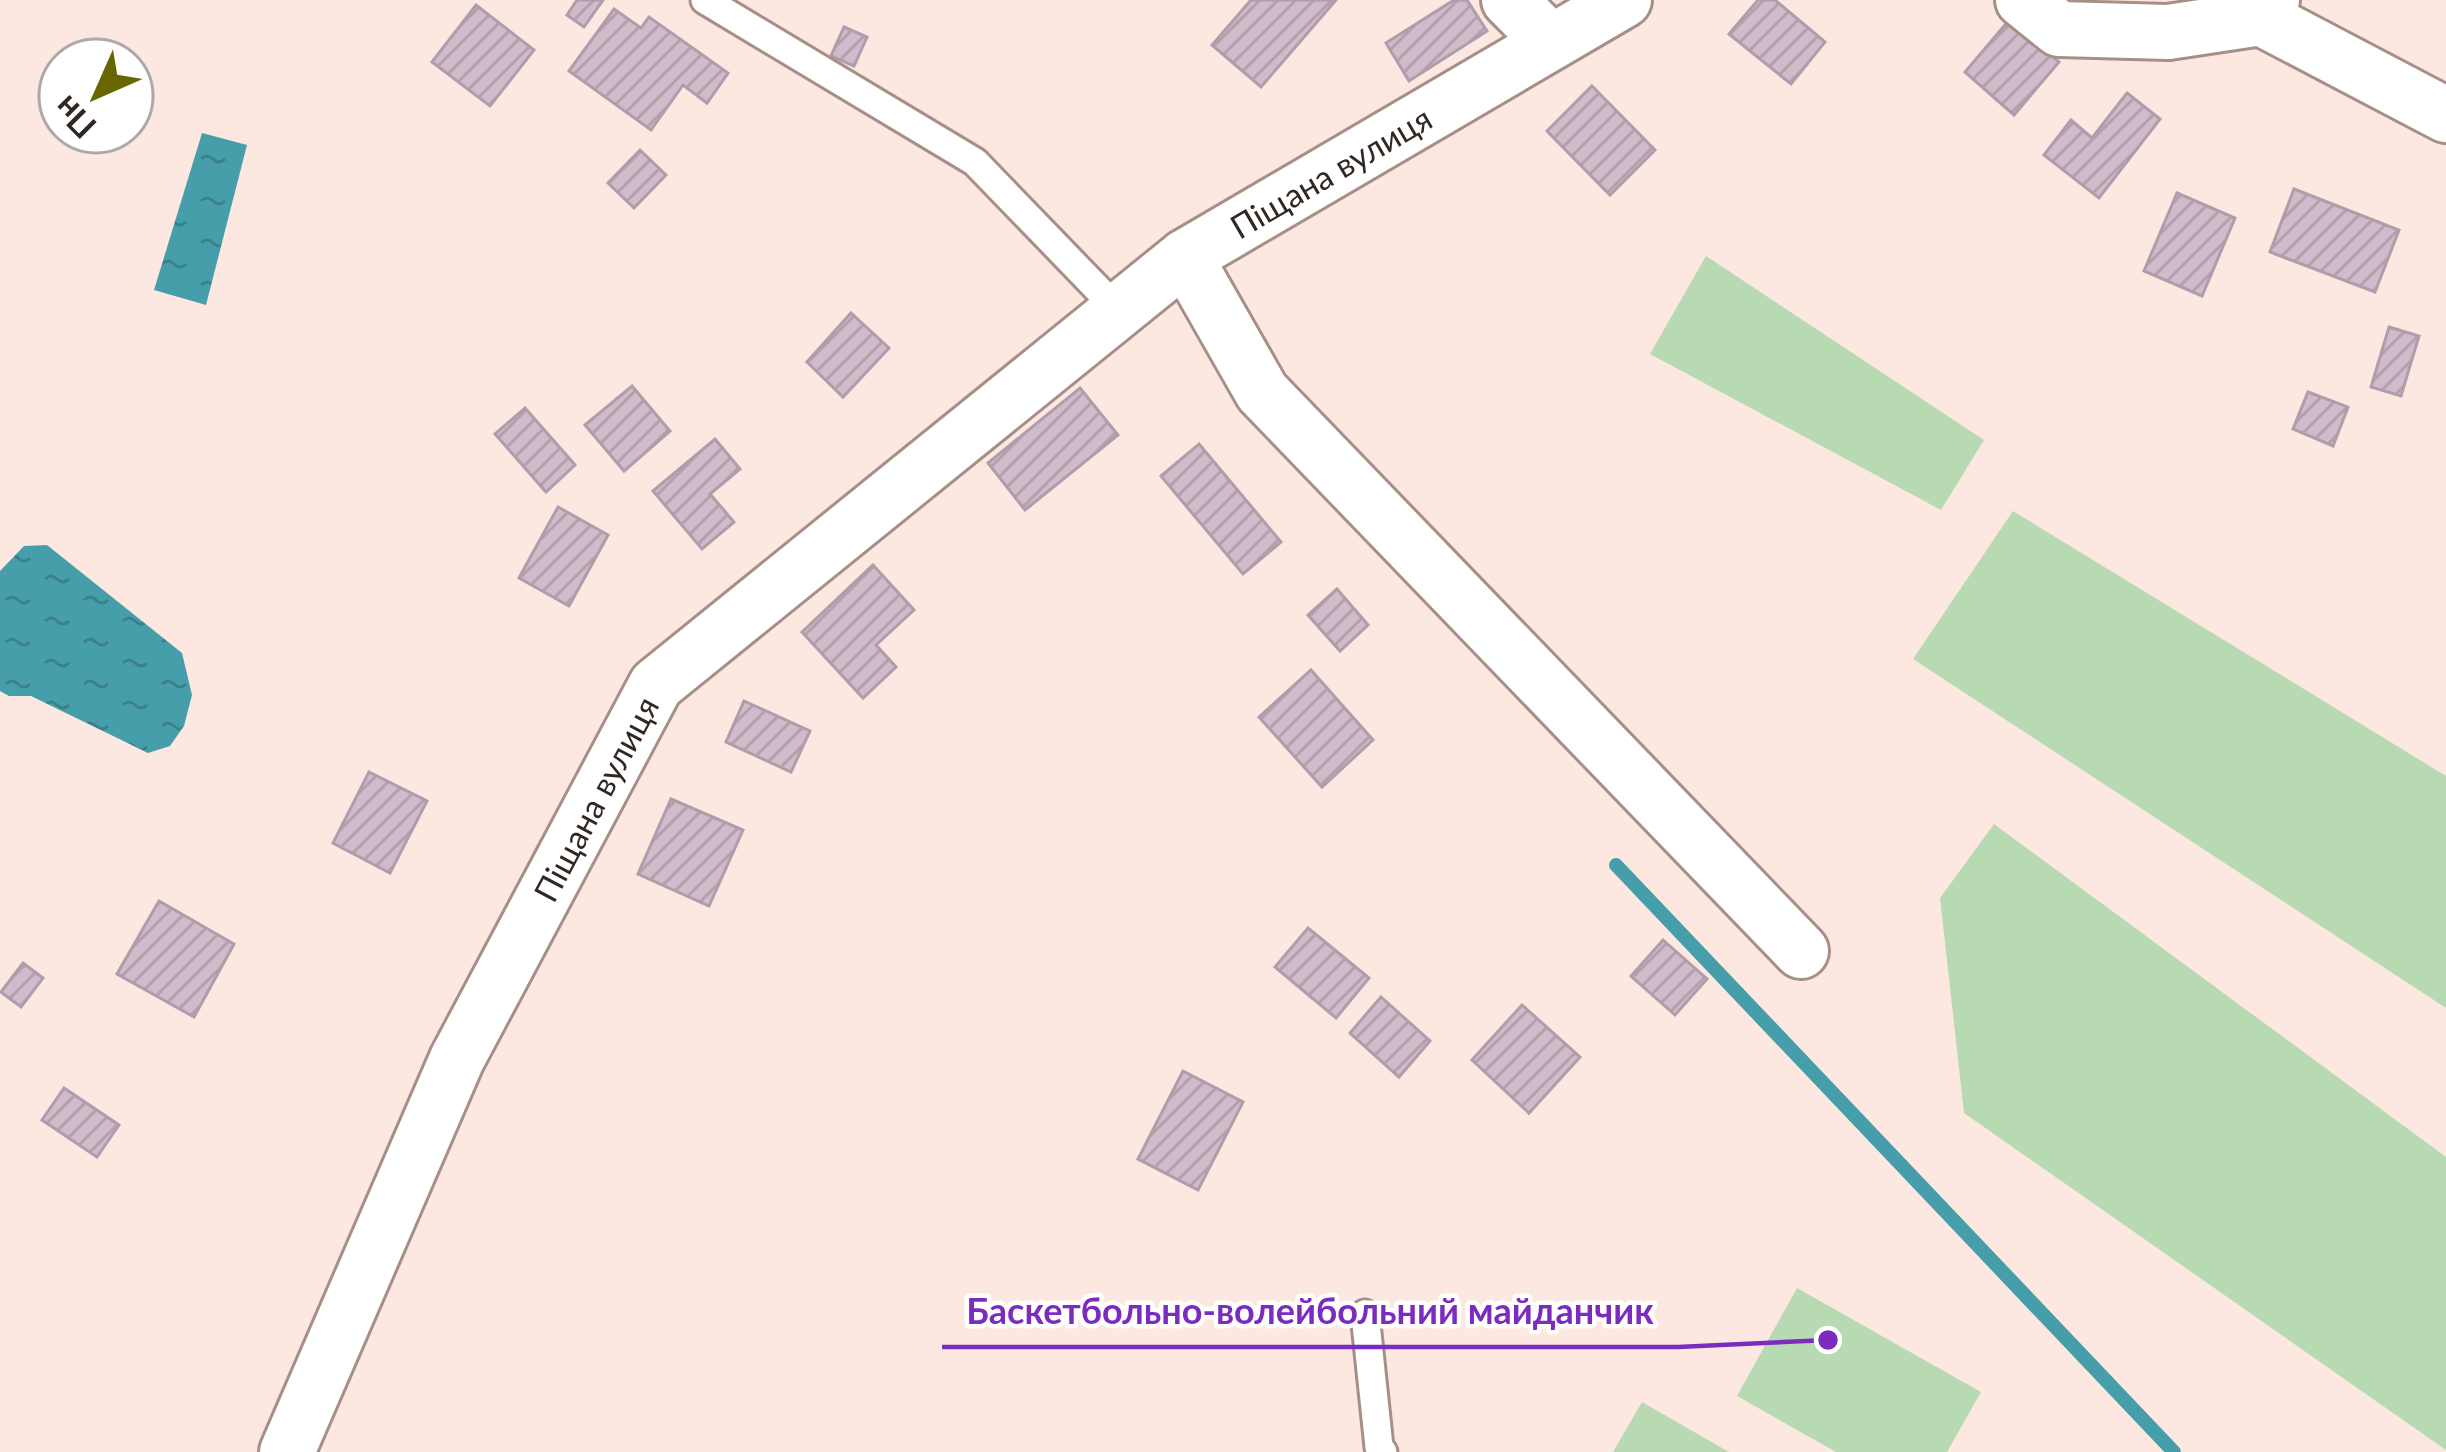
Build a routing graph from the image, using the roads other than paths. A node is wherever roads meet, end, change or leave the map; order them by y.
1 (705, 0) edge
2 (1510, 0) edge
3 (1624, 0) edge
4 (2023, 0) edge
5 (2266, 9) edge
6 (1550, 40) junction
7 (2446, 115) edge
8 (1186, 257) junction
9 (1120, 312) junction
10 (1801, 951) dead end
11 (1365, 1314) dead end
12 (287, 1452) edge
13 (1383, 1452) edge

1 - 9 lane
2 - 6 street
3 - 6 street, Піщана вулиця
4 - 5 street
5 - 7 street
6 - 8 street, Піщана вулиця
8 - 9 street, Піщана вулиця
8 - 10 street
9 - 12 street, Піщана вулиця
11 - 13 lane

